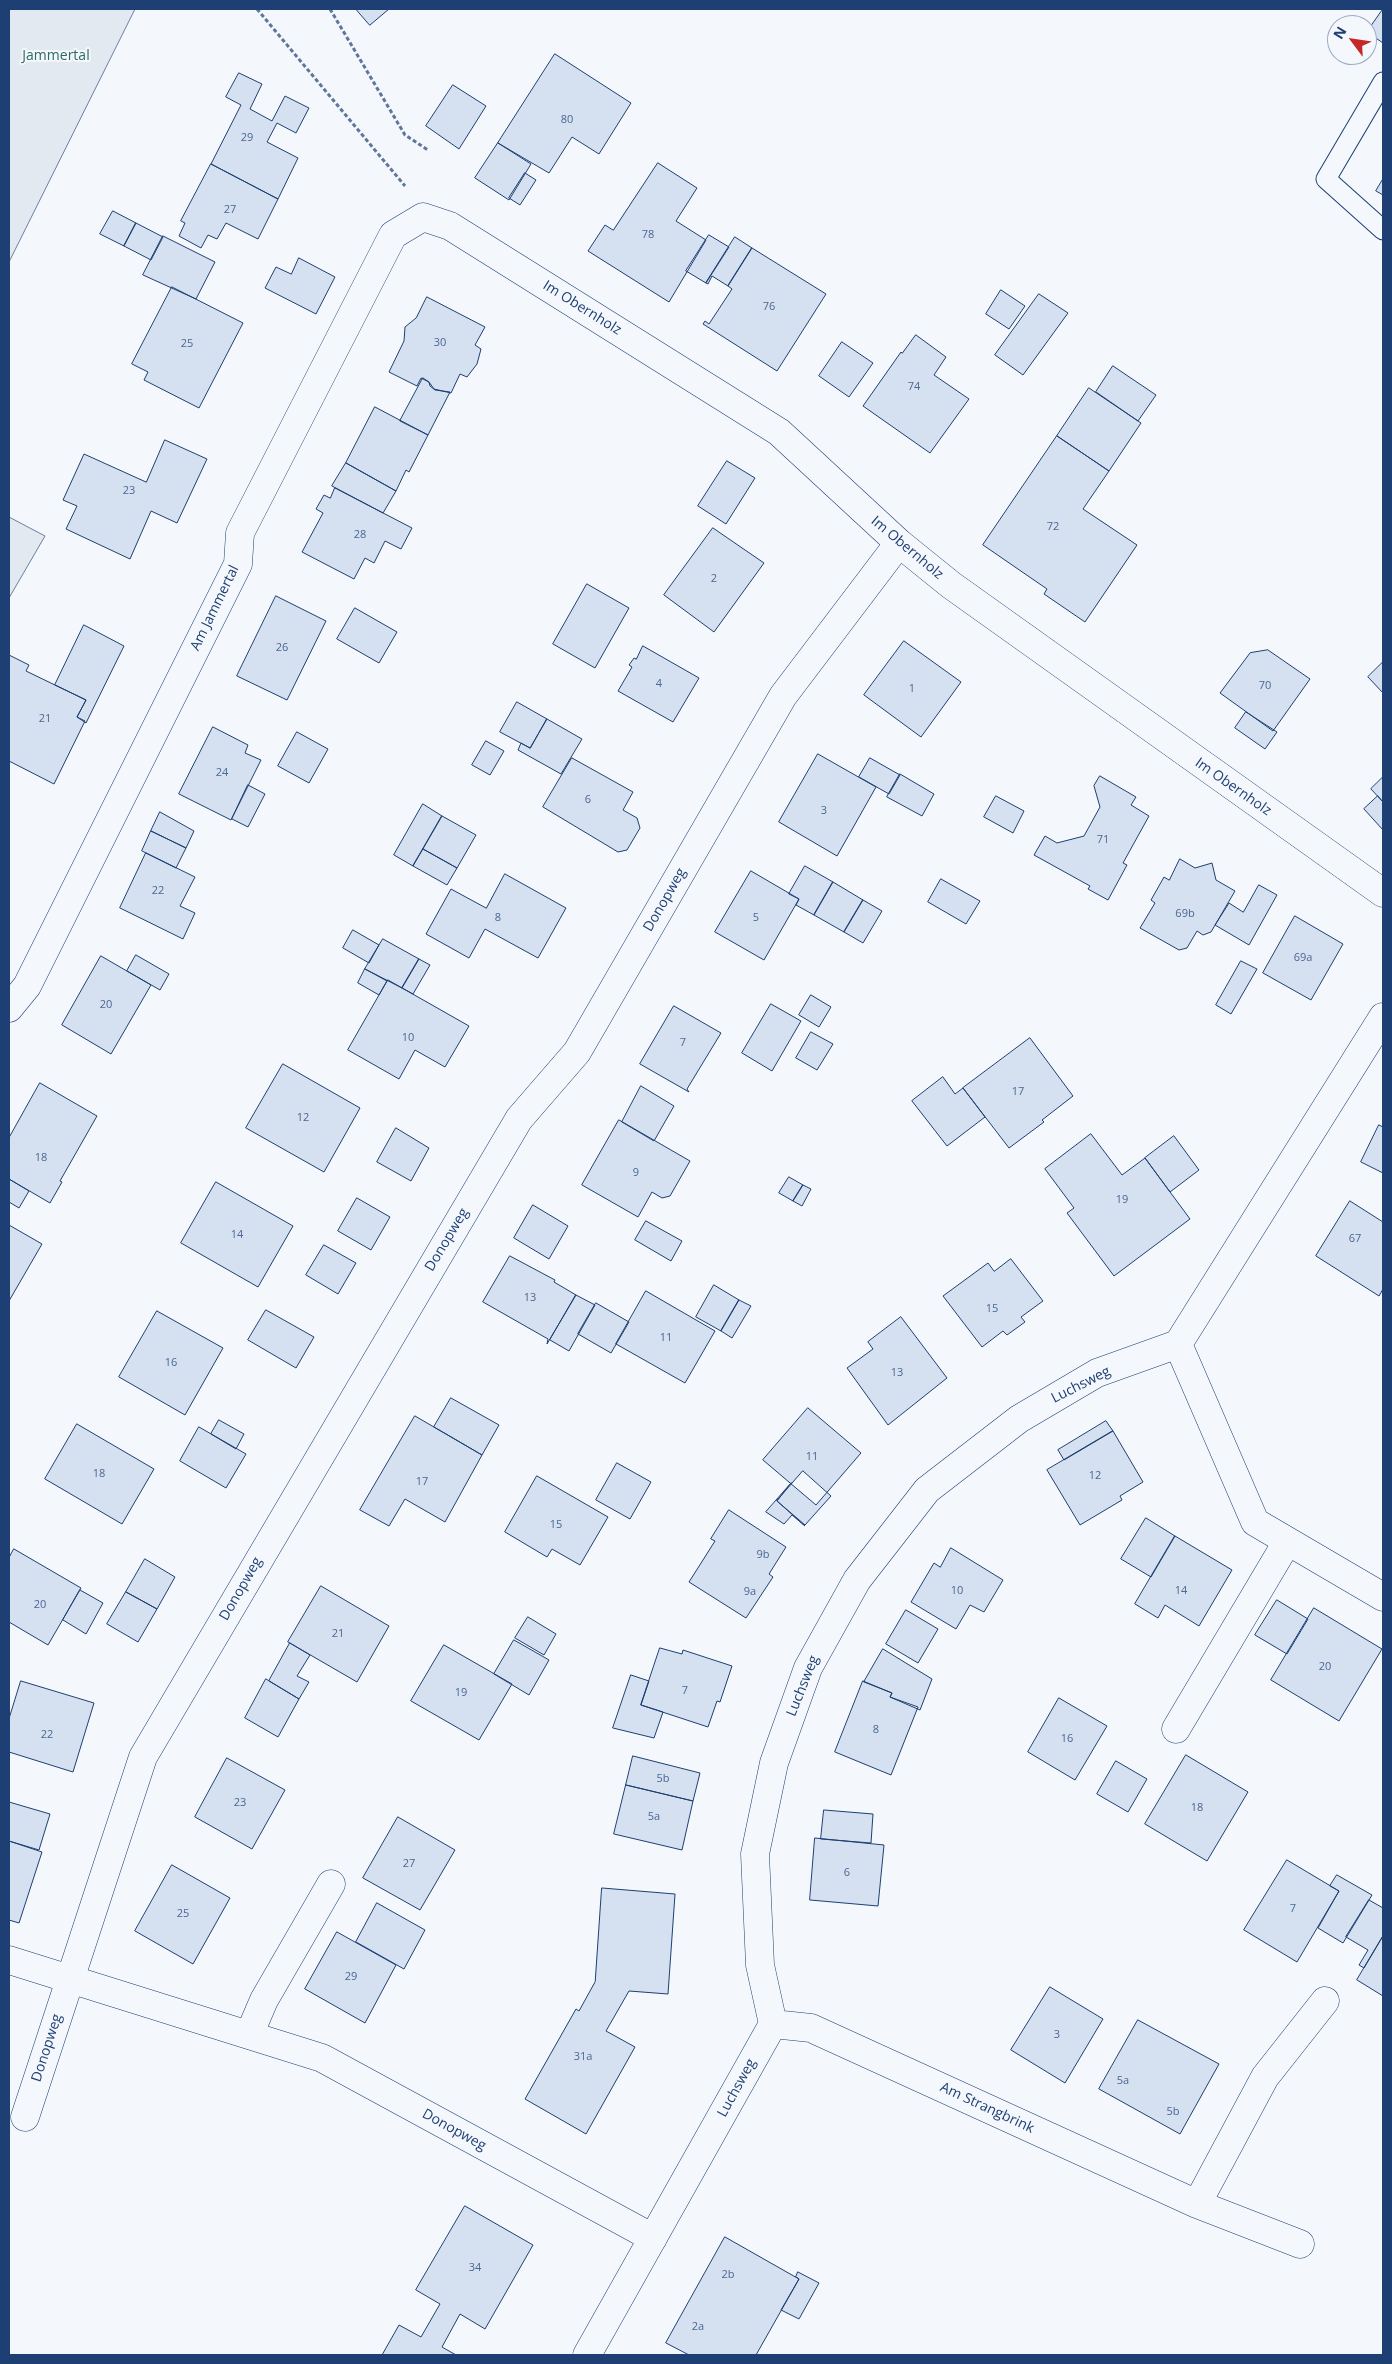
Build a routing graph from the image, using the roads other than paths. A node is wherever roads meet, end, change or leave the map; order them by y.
1 (1383, 82) edge
2 (423, 217) joint
3 (1383, 230) edge
4 (899, 544) junction
5 (1383, 893) edge
6 (9, 1008) edge
7 (1383, 1017) edge
8 (1178, 1344) junction
9 (1288, 1542) junction
10 (1383, 1597) edge
11 (1176, 1729) dead end
12 (331, 1884) dead end
13 (9, 1960) edge
14 (70, 1978) junction
15 (1325, 2001) dead end
16 (773, 2024) junction
17 (249, 2035) junction
18 (25, 2117) dead end
19 (1198, 2204) junction
20 (653, 2238) junction
21 (1300, 2244) dead end
22 (587, 2355) edge

1 - 3 lane
2 - 4 street, Im Obernholz
2 - 6 street, Am Jammertal
4 - 5 street, Im Obernholz
4 - 14 street, Donopweg
7 - 8 street
8 - 9 street
8 - 16 street, Luchsweg
9 - 10 street
9 - 11 street
12 - 17 street
13 - 14 street, Donopweg
14 - 17 street, Donopweg
14 - 18 street, Donopweg
15 - 19 street
16 - 19 street, Am Strangbrink
16 - 20 street, Luchsweg
17 - 20 street, Donopweg
19 - 21 street, Am Strangbrink
20 - 22 street, Luchsweg

